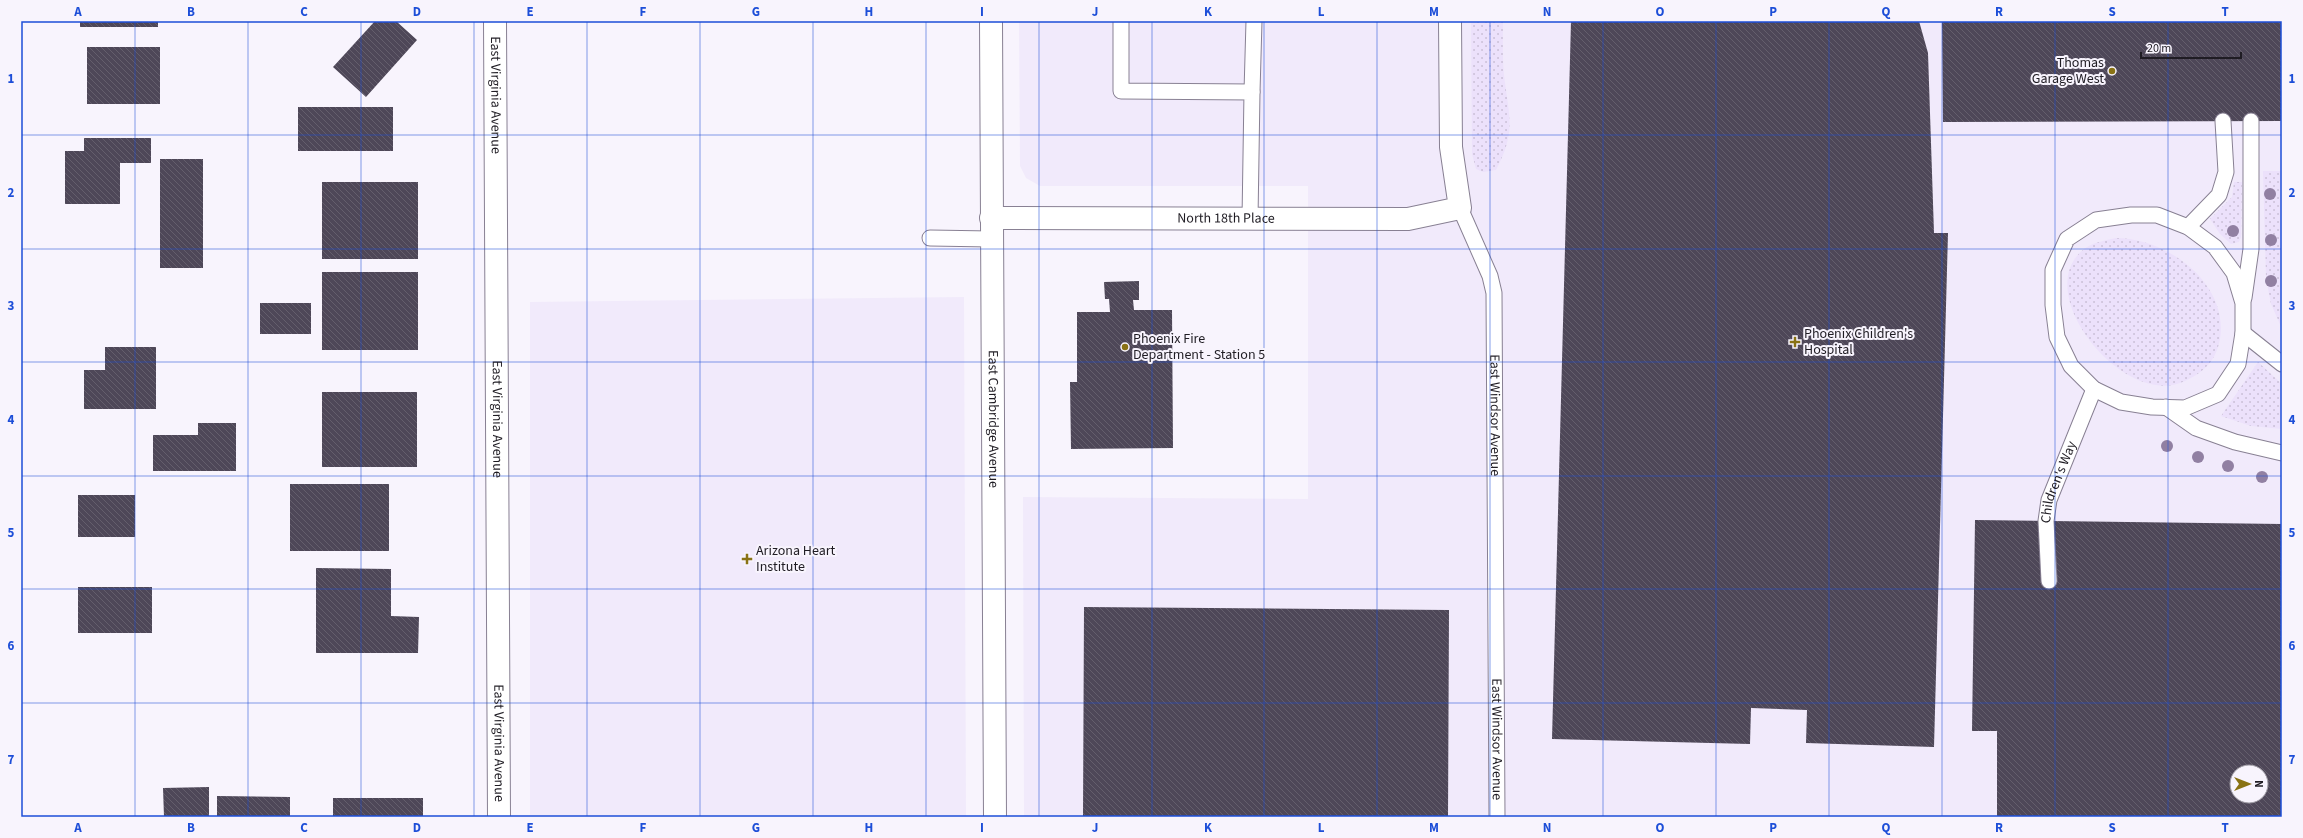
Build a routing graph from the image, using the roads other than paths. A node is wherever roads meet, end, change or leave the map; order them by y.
1 (495, 21) edge
2 (991, 21) edge
3 (1121, 21) edge
4 (1254, 21) edge
5 (1450, 21) edge
6 (1252, 92) junction
7 (2223, 121) dead end
8 (2251, 121) dead end
9 (1460, 208) junction
10 (1250, 219) junction
11 (2188, 227) junction
12 (991, 229) junction
13 (930, 238) dead end
14 (2243, 303) junction
15 (2243, 333) junction
16 (2282, 364) edge
17 (2094, 388) junction
18 (2166, 407) junction
19 (2282, 453) edge
20 (2049, 581) dead end
21 (499, 817) edge
22 (995, 817) edge
23 (1497, 817) edge

1 - 21 street, East Virginia Avenue
2 - 12 street, East Cambridge Avenue
3 - 6 lane
4 - 6 lane
5 - 9 street, East Windsor Avenue
6 - 10 lane
7 - 11 lane
8 - 14 lane
9 - 10 street, North 18th Place
9 - 23 lane, East Windsor Avenue
10 - 12 street, North 18th Place
11 - 14 lane
11 - 17 lane
12 - 13 lane
12 - 22 street, East Cambridge Avenue
14 - 15 lane
15 - 16 lane
15 - 18 lane
17 - 18 lane
17 - 20 lane, Children's Way
18 - 19 lane

